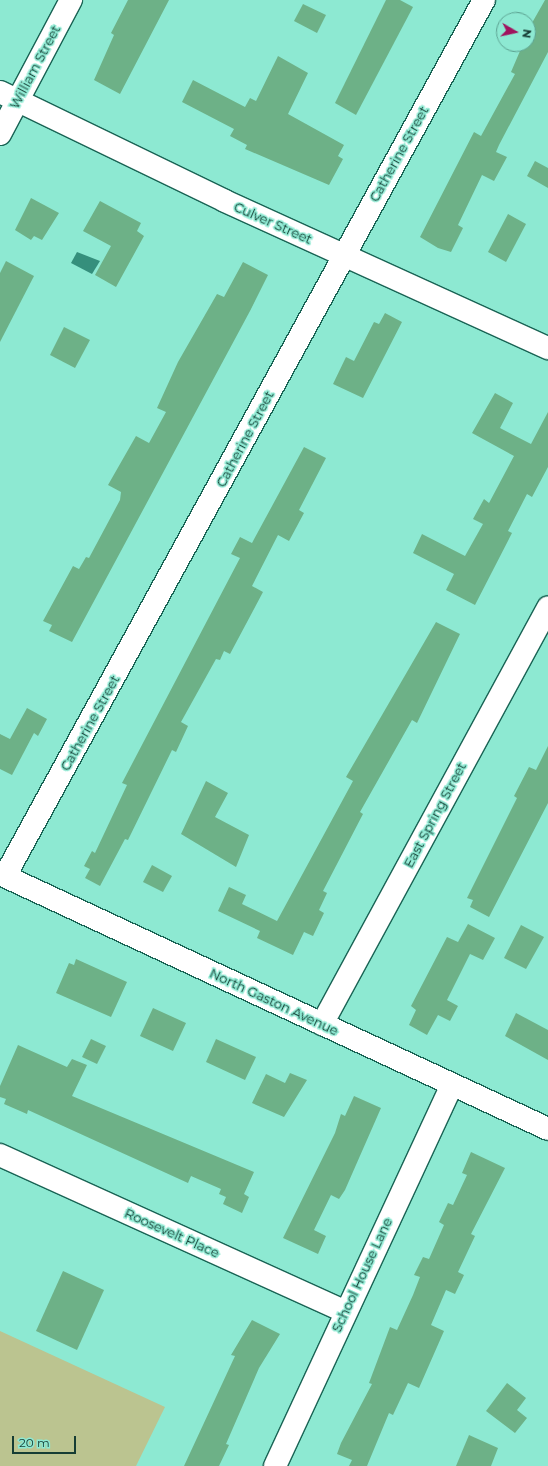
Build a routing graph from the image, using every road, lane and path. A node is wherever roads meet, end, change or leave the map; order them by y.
1 (71, 0) edge
2 (484, 0) edge
3 (9, 96) edge
4 (0, 134) edge
5 (344, 255) junction
6 (548, 348) edge
7 (548, 607) edge
8 (2, 875) edge
9 (322, 1024) junction
10 (452, 1085) junction
11 (548, 1130) edge
12 (0, 1155) edge
13 (344, 1311) junction
14 (275, 1466) edge

1 - 3 street, William Street
2 - 5 street, Catherine Street
3 - 4 street, William Street
3 - 5 street, Culver Street
5 - 6 street, Culver Street
5 - 8 street, Catherine Street
7 - 9 street, East Spring Street
8 - 9 street, North Gaston Avenue
9 - 10 street, North Gaston Avenue
10 - 11 street, North Gaston Avenue
10 - 13 street, School House Lane
12 - 13 street, Roosevelt Place
13 - 14 street, School House Lane

